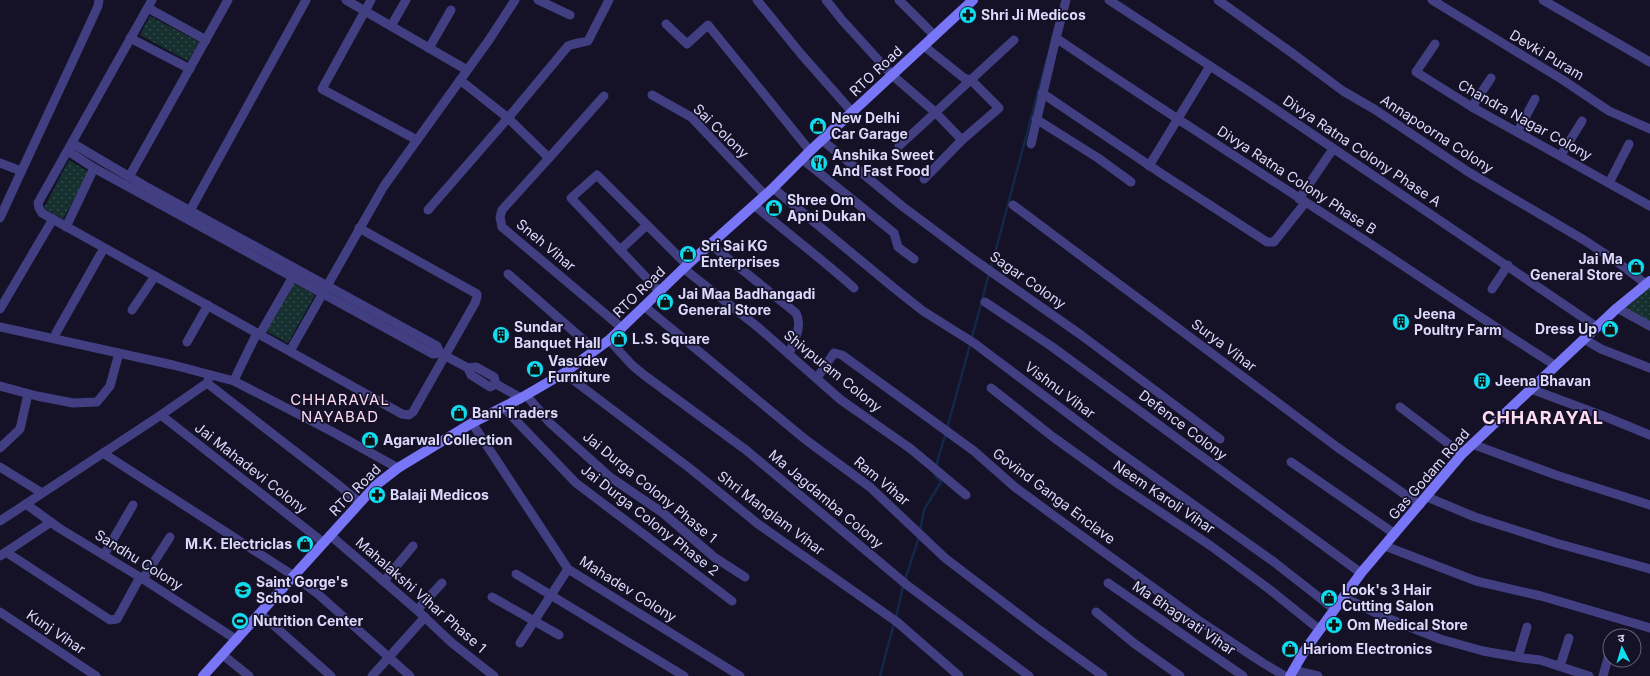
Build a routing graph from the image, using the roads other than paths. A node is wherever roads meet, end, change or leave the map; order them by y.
1 (99, 0) edge
2 (228, 0) edge
3 (306, 0) edge
4 (346, 0) edge
5 (371, 0) edge
6 (406, 0) edge
7 (515, 0) edge
8 (538, 0) edge
9 (609, 0) edge
10 (757, 0) edge
11 (826, 0) edge
12 (899, 0) edge
13 (973, 0) edge
14 (1066, 0) edge
15 (1109, 0) edge
16 (1218, 0) edge
17 (1432, 0) edge
18 (1543, 0) edge
19 (150, 4) edge
20 (451, 10) dead end
21 (364, 11) junction
22 (570, 15) dead end
23 (666, 24) dead end
24 (391, 26) junction
25 (935, 36) junction
26 (130, 38) junction
27 (1056, 38) junction
28 (206, 40) junction
29 (1014, 40) dead end
30 (1435, 44) dead end
31 (924, 46) junction
32 (429, 48) junction
33 (1650, 62) edge
34 (1210, 66) junction
35 (190, 70) junction
36 (467, 70) junction
37 (892, 75) junction
38 (1491, 78) dead end
39 (460, 80) junction
40 (971, 80) junction
41 (1042, 93) junction
42 (652, 95) dead end
43 (604, 96) dead end
44 (1535, 99) dead end
45 (1472, 107) junction
46 (853, 112) junction
47 (935, 112) junction
48 (508, 118) junction
49 (1036, 119) junction
50 (1178, 120) junction
51 (1582, 122) dead end
52 (1650, 129) edge
53 (1518, 131) junction
54 (417, 140) junction
55 (822, 140) junction
56 (962, 140) junction
57 (1031, 144) dead end
58 (1629, 144) dead end
59 (899, 146) dead end
60 (70, 147) junction
61 (1333, 149) junction
62 (810, 152) junction
63 (1561, 156) junction
64 (549, 158) junction
65 (802, 159) junction
66 (0, 163) edge
67 (1150, 166) junction
68 (94, 168) junction
69 (108, 170) junction
70 (21, 171) junction
71 (129, 177) junction
72 (924, 179) dead end
73 (1131, 182) dead end
74 (1609, 183) junction
75 (773, 188) junction
76 (765, 195) junction
77 (1302, 201) junction
78 (1649, 203) edge
79 (754, 205) junction
80 (1013, 205) dead end
81 (428, 210) dead end
82 (188, 214) junction
83 (0, 218) edge
84 (52, 219) junction
85 (647, 225) junction
86 (66, 227) junction
87 (359, 228) junction
88 (710, 244) junction
89 (104, 248) junction
90 (620, 250) junction
91 (914, 259) dead end
92 (1508, 265) junction
93 (685, 267) junction
94 (294, 273) junction
95 (508, 274) dead end
96 (154, 276) junction
97 (1648, 283) edge
98 (854, 288) dead end
99 (1492, 289) dead end
100 (324, 290) junction
101 (659, 291) junction
102 (985, 302) dead end
103 (208, 306) junction
104 (644, 306) junction
105 (1617, 308) junction
106 (0, 309) edge
107 (132, 310) dead end
108 (1650, 326) edge
109 (0, 327) edge
110 (1597, 327) junction
111 (622, 328) junction
112 (56, 333) dead end
113 (258, 334) junction
114 (1584, 339) junction
115 (609, 340) junction
116 (187, 342) dead end
117 (596, 350) junction
118 (290, 351) junction
119 (119, 353) junction
120 (442, 354) junction
121 (789, 354) junction
122 (1556, 366) junction
123 (468, 368) junction
124 (1650, 368) edge
125 (486, 372) junction
126 (564, 373) junction
127 (236, 376) dead end
128 (817, 378) junction
129 (208, 379) junction
130 (482, 382) junction
131 (496, 384) junction
132 (0, 386) edge
133 (991, 388) dead end
134 (1531, 389) junction
135 (28, 394) junction
136 (524, 397) junction
137 (503, 407) junction
138 (1400, 407) dead end
139 (161, 415) junction
140 (472, 423) junction
141 (1650, 435) edge
142 (1220, 439) dead end
143 (1472, 444) junction
144 (0, 448) edge
145 (104, 453) junction
146 (1462, 454) junction
147 (1291, 462) dead end
148 (0, 467) edge
149 (398, 468) junction
150 (42, 493) junction
151 (966, 495) dead end
152 (1427, 497) junction
153 (359, 502) junction
154 (26, 504) junction
155 (133, 504) dead end
156 (1420, 505) junction
157 (1650, 505) edge
158 (0, 521) edge
159 (50, 522) junction
160 (1395, 534) junction
161 (170, 537) dead end
162 (327, 539) junction
163 (413, 546) dead end
164 (1384, 546) junction
165 (3, 554) edge
166 (104, 555) junction
167 (568, 569) junction
168 (1650, 569) edge
169 (1361, 573) junction
170 (516, 574) dead end
171 (294, 576) junction
172 (745, 577) dead end
173 (142, 578) junction
174 (384, 581) junction
175 (442, 583) dead end
176 (1108, 583) dead end
177 (552, 596) junction
178 (492, 597) dead end
179 (1343, 597) junction
180 (732, 601) dead end
181 (1334, 609) junction
182 (417, 610) junction
183 (0, 612) edge
184 (1096, 612) dead end
185 (261, 614) junction
186 (425, 617) junction
187 (534, 621) junction
188 (1527, 627) dead end
189 (1650, 628) edge
190 (1320, 630) junction
191 (559, 635) dead end
192 (1569, 638) dead end
193 (236, 640) junction
194 (520, 643) dead end
195 (223, 655) junction
196 (1518, 657) junction
197 (389, 658) junction
198 (1560, 666) junction
199 (1289, 674) edge
200 (96, 676) edge
201 (203, 676) edge
202 (249, 676) edge
203 (331, 676) edge
204 (372, 676) edge
205 (410, 676) edge
206 (494, 676) edge
207 (684, 676) edge
208 (740, 676) edge
209 (959, 676) edge
210 (1029, 676) edge
211 (1103, 676) edge
212 (1180, 676) edge
213 (1243, 676) edge
214 (1318, 676) edge
215 (1589, 676) edge

1 - 70 street
2 - 28 street
3 - 82 street
4 - 21 street
5 - 21 street
6 - 24 street
7 - 36 street
8 - 22 street
9 - 48 street
10 - 46 street
11 - 37 street
12 - 25 street
13 - 25 street, RTO Road
14 - 27 street
15 - 34 street, Divya Ratna Colony Phase A
16 - 97 street, Annapoorna Colony
17 - 52 street, Devki Puram
18 - 33 street
19 - 26 street
19 - 28 street
20 - 32 street
21 - 24 street
21 - 54 street
23 - 62 street
24 - 32 street
25 - 31 street, RTO Road
26 - 35 street
26 - 60 street
27 - 41 street
27 - 50 street, Divya Ratna Colony Phase B
28 - 35 street
29 - 40 street
30 - 45 street, Chandra Nagar Colony
31 - 37 street, RTO Road
31 - 40 street
32 - 36 street
34 - 50 street
34 - 61 street, Divya Ratna Colony Phase A
35 - 71 street
36 - 39 street
37 - 46 street, RTO Road
37 - 47 street
38 - 45 street
39 - 48 street
39 - 54 street
40 - 47 street
40 - 56 street
41 - 49 street
41 - 67 street
42 - 76 street, Sai Colony
43 - 64 street, Sneh Vihar
44 - 53 street
45 - 53 street, Chandra Nagar Colony
46 - 55 street, RTO Road
47 - 56 street
47 - 59 street
48 - 64 street
48 - 81 street
49 - 57 street
49 - 73 street
50 - 67 street
50 - 77 street, Divya Ratna Colony Phase B
51 - 63 street
53 - 63 street, Chandra Nagar Colony
54 - 87 street
55 - 62 street, RTO Road
55 - 142 street, Sagar Colony
56 - 72 street
58 - 74 street
60 - 68 street
60 - 69 street
60 - 84 street
61 - 77 street
61 - 92 street, Divya Ratna Colony Phase A
62 - 65 street, RTO Road
63 - 74 street, Chandra Nagar Colony
64 - 111 street, Sneh Vihar
65 - 75 street, RTO Road
65 - 91 street
66 - 70 street
67 - 77 street
68 - 69 street
68 - 86 street
69 - 71 street
69 - 82 street
70 - 83 street
71 - 82 street
74 - 78 street, Chandra Nagar Colony
75 - 76 street, RTO Road
75 - 181 street, Vishnu Vihar
76 - 79 street, RTO Road
77 - 122 street, Divya Ratna Colony Phase B
79 - 88 street, RTO Road
79 - 98 street
80 - 156 street, Surya Vihar
82 - 94 street
84 - 86 street
84 - 106 street
85 - 90 street
85 - 90 street, Shivpuram Colony
85 - 93 street, Shivpuram Colony
86 - 89 street
87 - 100 street
87 - 120 street
88 - 93 street, RTO Road
88 - 121 street
89 - 96 street
89 - 112 street
90 - 101 street
92 - 99 street
92 - 110 street, Divya Ratna Colony Phase A
93 - 101 street, RTO Road
93 - 121 street, Shivpuram Colony
94 - 100 street
94 - 113 street
95 - 117 street
96 - 103 street
96 - 107 street
97 - 105 street, Gas Godam Road
100 - 118 street
100 - 120 street
101 - 104 street, RTO Road
102 - 169 street, Defence Colony
103 - 113 street
103 - 116 street
104 - 111 street, RTO Road
104 - 211 street, Ram Vihar
105 - 108 street
105 - 110 street, Gas Godam Road
109 - 119 street
110 - 114 street, Gas Godam Road
111 - 115 street, RTO Road
113 - 118 street
113 - 127 street
114 - 122 street, Gas Godam Road
114 - 124 street
115 - 117 street, RTO Road
115 - 210 street, Ma Jagdamba Colony
117 - 126 street, RTO Road
118 - 120 street
119 - 129 street
119 - 135 street
120 - 123 street
121 - 128 street, Shivpuram Colony
122 - 134 street, Gas Godam Road
123 - 125 street
123 - 130 street
125 - 130 street
125 - 131 street
126 - 136 street, RTO Road
126 - 209 street, Shri Manglam Vihar
128 - 151 street, Shivpuram Colony
128 - 199 street, Govind Ganga Enclave
129 - 139 street
129 - 149 street
129 - 153 street
130 - 131 street
131 - 136 street
132 - 135 street
133 - 190 street, Neem Karoli Vihar
134 - 141 street
134 - 143 street, Gas Godam Road
135 - 144 street
136 - 137 street, RTO Road
136 - 172 street, Jai Durga Colony Phase 1
137 - 140 street, RTO Road
137 - 180 street, Jai Durga Colony Phase 2
138 - 146 street
139 - 145 street
139 - 162 street, Jai Mahadevi Colony
140 - 149 street, RTO Road
140 - 167 street, Mahadev Colony
143 - 146 street, Gas Godam Road
143 - 157 street
145 - 150 street
145 - 171 street
146 - 152 street, Gas Godam Road
147 - 160 street
148 - 150 street
149 - 153 street, RTO Road
150 - 154 street
152 - 156 street, Gas Godam Road
152 - 168 street
153 - 162 street, RTO Road
154 - 158 street
154 - 159 street, Sandhu Colony
155 - 166 street
156 - 160 street, Gas Godam Road
159 - 165 street
159 - 166 street, Sandhu Colony
160 - 164 street, Gas Godam Road
161 - 173 street
162 - 171 street, RTO Road
162 - 174 street, Mahalakshi Vihar Phase 1
163 - 174 street
164 - 169 street, Gas Godam Road
164 - 189 street
165 - 173 street
166 - 173 street, Sandhu Colony
167 - 177 street
167 - 208 street, Mahadev Colony
169 - 179 street, Gas Godam Road
170 - 177 street
171 - 185 street, RTO Road
171 - 197 street
173 - 193 street, Sandhu Colony
174 - 182 street, Mahalakshi Vihar Phase 1
175 - 182 street
176 - 213 street, Ma Bhagvati Vihar
177 - 187 street
177 - 207 street
178 - 187 street
179 - 181 street, Gas Godam Road
179 - 196 street
181 - 190 street, Gas Godam Road
182 - 186 street, Mahalakshi Vihar Phase 1
183 - 200 street, Kunj Vihar
184 - 212 street
185 - 193 street, RTO Road
185 - 203 street
186 - 197 street
186 - 206 street, Mahalakshi Vihar Phase 1
187 - 191 street
187 - 194 street
188 - 196 street
190 - 199 street, Gas Godam Road
192 - 198 street
193 - 195 street, RTO Road
195 - 201 street, RTO Road
195 - 202 street
196 - 198 street
197 - 204 street
197 - 205 street
198 - 215 street
199 - 214 street

